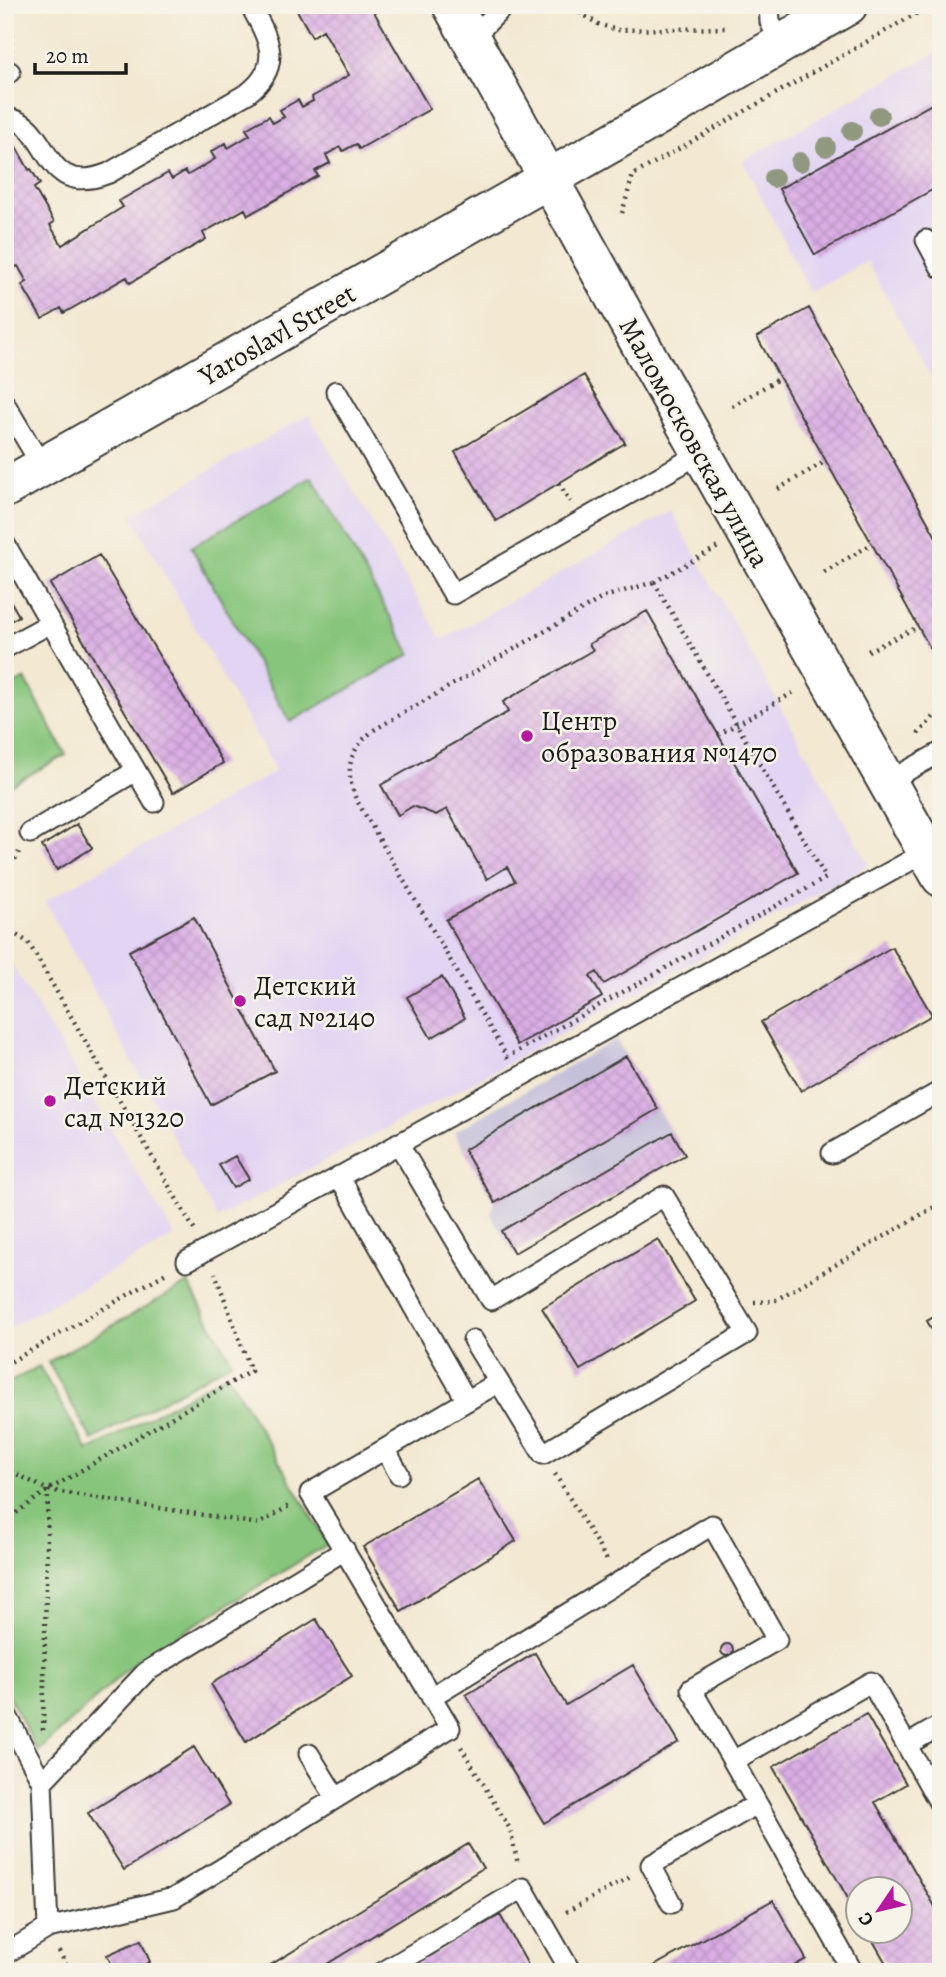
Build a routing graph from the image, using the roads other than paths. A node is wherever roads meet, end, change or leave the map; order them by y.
1 (250, 5) edge
2 (452, 5) edge
3 (505, 5) edge
4 (769, 5) edge
5 (848, 5) edge
6 (471, 39) junction
7 (781, 43) junction
8 (5, 118) edge
9 (548, 178) junction
10 (926, 240) dead end
11 (941, 268) edge
12 (336, 391) dead end
13 (5, 404) edge
14 (701, 453) junction
15 (43, 468) junction
16 (5, 488) edge
17 (5, 544) edge
18 (51, 623) junction
19 (5, 648) edge
20 (941, 752) edge
21 (136, 771) junction
22 (887, 782) junction
23 (154, 802) dead end
24 (30, 833) dead end
25 (934, 864) edge
26 (941, 1091) edge
27 (398, 1143) junction
28 (832, 1153) dead end
29 (339, 1176) junction
30 (187, 1261) road end
31 (473, 1340) dead end
32 (499, 1382) junction
33 (467, 1401) junction
34 (385, 1449) junction
35 (399, 1474) dead end
36 (345, 1550) junction
37 (431, 1697) junction
38 (5, 1712) edge
39 (941, 1725) edge
40 (907, 1745) junction
41 (309, 1754) dead end
42 (733, 1761) junction
43 (42, 1782) junction
44 (336, 1798) junction
45 (757, 1804) junction
46 (941, 1806) edge
47 (671, 1903) dead end
48 (48, 1928) junction
49 (5, 1954) edge
50 (383, 1972) edge
51 (571, 1972) edge
52 (853, 1972) edge

1 - 8 lane
2 - 6 street, Маломосковская улица
3 - 6 lane
4 - 7 lane
5 - 7 street, Yaroslavl Street
6 - 9 street, Маломосковская улица
7 - 9 street, Yaroslavl Street
9 - 14 street, Маломосковская улица
9 - 15 street, Yaroslavl Street
10 - 11 lane
12 - 14 lane
13 - 15 lane
14 - 22 street, Маломосковская улица
15 - 16 street, Yaroslavl Street
17 - 18 lane
18 - 19 lane
18 - 21 lane
20 - 22 lane
21 - 23 lane
21 - 24 lane
22 - 25 street, Маломосковская улица
25 - 27 lane
26 - 28 lane
27 - 29 lane
27 - 32 lane
29 - 30 lane
29 - 33 lane
31 - 32 lane
32 - 33 lane
33 - 34 lane
34 - 35 lane
34 - 36 lane
36 - 37 lane
36 - 43 lane
37 - 42 lane
37 - 44 lane
38 - 43 lane
39 - 40 lane
40 - 42 lane
40 - 46 lane
41 - 44 lane
42 - 45 lane
43 - 48 lane
44 - 48 lane
45 - 47 lane
45 - 52 lane
48 - 49 lane
50 - 51 lane

